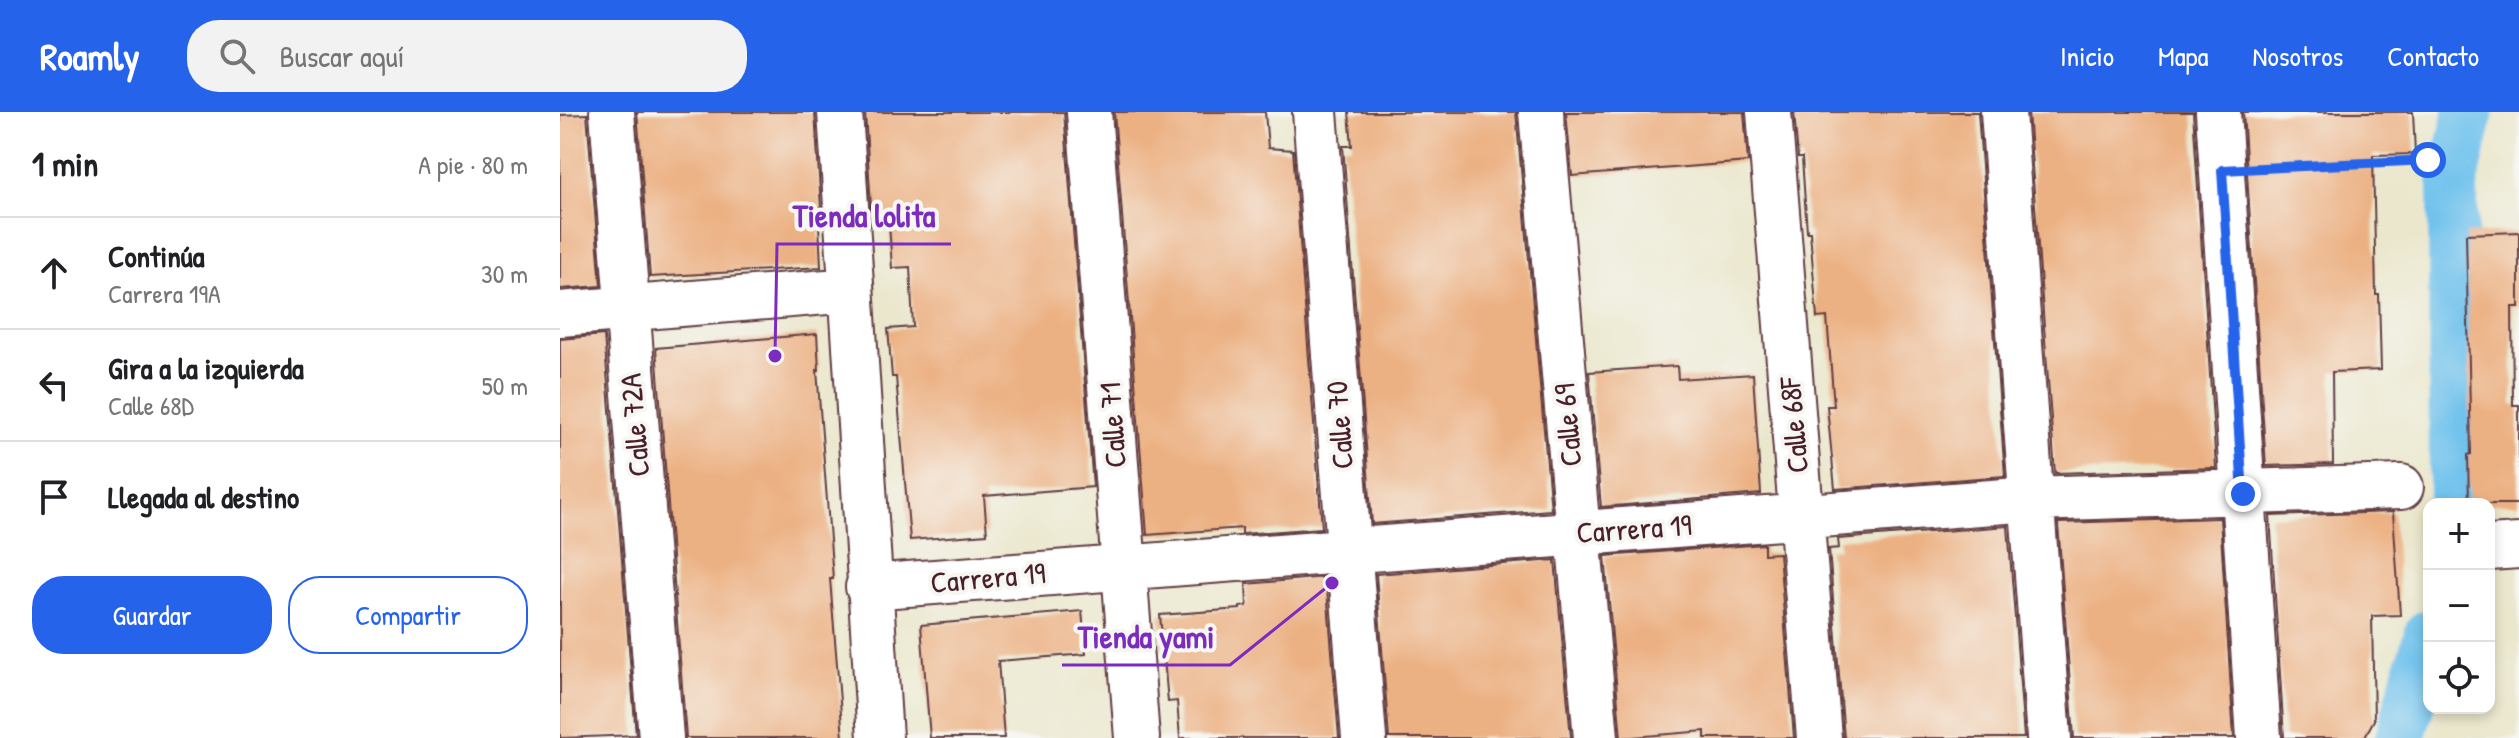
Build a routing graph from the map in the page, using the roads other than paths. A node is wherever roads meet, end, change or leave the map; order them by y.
1 (612, 112) edge
2 (840, 112) edge
3 (1089, 112) edge
4 (1315, 112) edge
5 (1541, 112) edge
6 (1769, 112) edge
7 (2003, 112) edge
8 (2218, 112) edge
9 (851, 290) junction
10 (626, 309) junction
11 (560, 314) edge
12 (2401, 487) dead end
13 (2243, 494) junction
14 (2032, 499) junction
15 (1801, 516) junction
16 (1577, 533) junction
17 (2519, 546) edge
18 (2495, 548) edge
19 (1350, 550) junction
20 (1124, 567) junction
21 (868, 587) junction
22 (661, 738) edge
23 (880, 738) edge
24 (1137, 738) edge
25 (1364, 738) edge
26 (1596, 738) edge
27 (1819, 738) edge
28 (2049, 738) edge
29 (2259, 738) edge

1 - 10 street, Calle 72A
2 - 9 street
3 - 20 street, Calle 71
4 - 19 street, Calle 70
5 - 16 street, Calle 69
6 - 15 street, Calle 68F
7 - 14 street
8 - 13 street
9 - 10 street
9 - 21 street
10 - 11 street
10 - 22 street, Calle 72A
12 - 13 street, Carrera 19
13 - 14 street, Carrera 19
13 - 29 street
14 - 15 street, Carrera 19
14 - 28 street
15 - 16 street, Carrera 19
15 - 27 street, Calle 68F
16 - 19 street, Carrera 19
16 - 26 street, Calle 69
17 - 18 street
19 - 20 street, Carrera 19
19 - 25 street, Calle 70
20 - 21 street, Carrera 19
20 - 24 street, Calle 71
21 - 23 street

